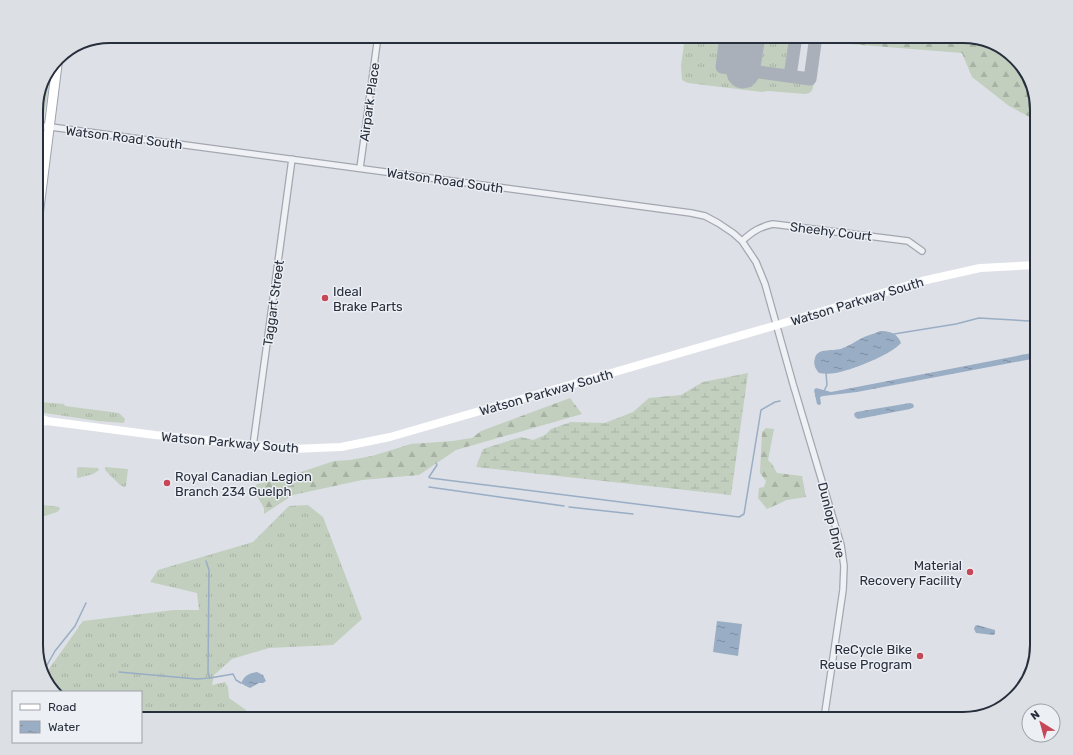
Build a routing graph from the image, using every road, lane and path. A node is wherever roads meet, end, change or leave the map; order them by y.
1 (377, 43) edge
2 (57, 70) edge
3 (43, 127) edge
4 (50, 128) junction
5 (292, 159) junction
6 (360, 168) junction
7 (43, 180) edge
8 (742, 241) junction
9 (922, 251) dead end
10 (1030, 265) edge
11 (777, 325) junction
12 (43, 419) edge
13 (47, 421) junction
14 (43, 422) edge
15 (254, 446) junction
16 (825, 712) edge

1 - 6 street, Airpark Place
2 - 4 main road
3 - 4 street, Watson Road South
4 - 5 street, Watson Road South
4 - 7 main road
5 - 6 street, Watson Road South
5 - 15 street, Taggart Street
6 - 8 street, Watson Road South
8 - 9 street, Sheehy Court
8 - 11 street, Watson Road South
10 - 11 main road, Watson Parkway South
11 - 15 main road, Watson Parkway South
11 - 16 street, Dunlop Drive
12 - 13 main road, Watson Parkway South
13 - 14 main road, Watson Parkway South
13 - 15 main road, Watson Parkway South

